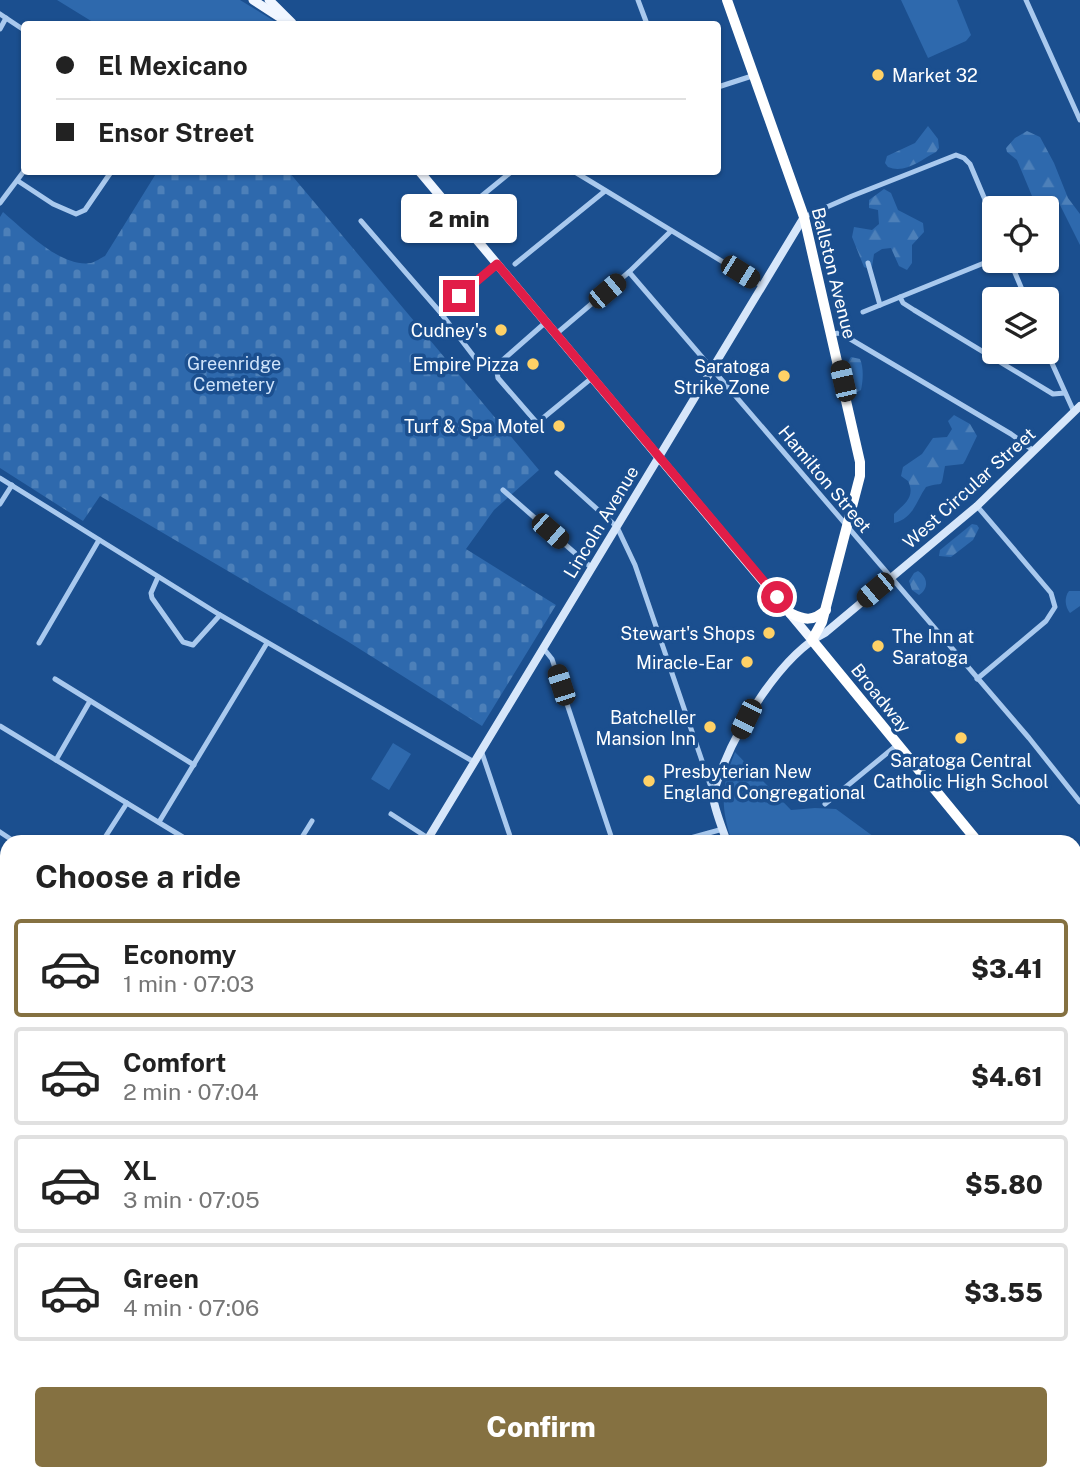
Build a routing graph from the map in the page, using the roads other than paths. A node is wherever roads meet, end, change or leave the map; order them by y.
1 (253, 0) edge
2 (270, 0) edge
3 (638, 0) edge
4 (727, 0) edge
5 (1026, 0) edge
6 (3, 16) edge
7 (287, 21) edge
8 (289, 21) edge
9 (646, 21) edge
10 (21, 28) edge
11 (0, 29) edge
12 (752, 76) junction
13 (721, 86) edge
14 (1080, 120) edge
15 (22, 175) edge
16 (109, 175) edge
17 (423, 175) edge
18 (506, 175) edge
19 (580, 175) edge
20 (18, 181) junction
21 (605, 191) junction
22 (983, 196) edge
23 (0, 203) edge
24 (457, 216) junction
25 (804, 218) junction
26 (361, 220) dead end
27 (671, 231) junction
28 (868, 263) dead end
29 (497, 264) junction
30 (515, 264) dead end
31 (982, 264) edge
32 (629, 272) junction
33 (761, 285) junction
34 (900, 297) junction
35 (880, 305) junction
36 (440, 312) junction
37 (863, 312) dead end
38 (547, 322) junction
39 (556, 334) junction
40 (831, 334) junction
41 (1052, 364) edge
42 (496, 366) junction
43 (712, 368) junction
44 (593, 377) junction
45 (1065, 393) junction
46 (1077, 409) edge
47 (1034, 450) junction
48 (659, 455) junction
49 (556, 473) dead end
50 (0, 478) edge
51 (12, 485) junction
52 (503, 490) dead end
53 (0, 504) edge
54 (977, 506) junction
55 (846, 526) junction
56 (617, 527) junction
57 (99, 540) junction
58 (592, 568) junction
59 (158, 577) junction
60 (890, 579) junction
61 (826, 610) junction
62 (790, 613) junction
63 (220, 615) junction
64 (812, 640) junction
65 (38, 643) dead end
66 (267, 643) junction
67 (544, 649) junction
68 (977, 679) junction
69 (55, 680) dead end
70 (90, 701) junction
71 (0, 726) edge
72 (897, 745) junction
73 (481, 750) junction
74 (56, 760) junction
75 (474, 761) junction
76 (194, 765) junction
77 (713, 795) junction
78 (1080, 802) edge
79 (127, 803) junction
80 (825, 804) dead end
81 (391, 814) dead end
82 (312, 821) dead end
83 (159, 822) junction
84 (723, 829) junction
85 (107, 835) edge
86 (180, 835) edge
87 (303, 835) edge
88 (420, 835) edge
89 (430, 835) edge
90 (510, 835) edge
91 (611, 835) edge
92 (701, 835) edge
93 (725, 835) edge
94 (972, 835) edge

1 - 7 main road
2 - 8 main road
3 - 9 street
4 - 12 highway, Ballston Avenue
5 - 14 street
6 - 10 street
6 - 11 street
12 - 13 street
12 - 25 highway, Ballston Avenue
15 - 20 street
16 - 20 street
17 - 24 main road
18 - 24 street
19 - 21 street
20 - 23 street
21 - 27 street
21 - 30 street
22 - 25 street
24 - 29 main road
25 - 33 street, Lincoln Avenue
25 - 40 highway, Ballston Avenue
26 - 36 street
27 - 32 street
27 - 33 street
28 - 35 street
29 - 36 street
29 - 38 main road
31 - 34 street
32 - 39 street
32 - 43 street, Hamilton Street
33 - 43 street, Lincoln Avenue
34 - 35 street
34 - 45 street
35 - 37 street
36 - 42 street
38 - 39 main road
38 - 42 street
39 - 44 main road
40 - 47 street
40 - 55 highway, Ballston Avenue
41 - 45 street
42 - 44 street
43 - 48 street, Lincoln Avenue
43 - 55 street, Hamilton Street
44 - 48 main road
45 - 46 street
46 - 47 street, West Circular Street
47 - 54 street, West Circular Street
48 - 56 street, Lincoln Avenue
48 - 62 main road
49 - 56 street
50 - 51 street
51 - 53 street
51 - 57 street
52 - 58 street
54 - 60 street, West Circular Street
54 - 68 street
55 - 60 street, Hamilton Street
55 - 61 highway, Ballston Avenue
56 - 58 street, Lincoln Avenue
56 - 77 street
57 - 59 street
57 - 65 street
58 - 67 street, Lincoln Avenue
59 - 63 street
59 - 63 street
60 - 64 street, West Circular Street
60 - 68 street, Hamilton Street
61 - 62 highway
61 - 64 highway, Ballston Avenue
62 - 64 main road
63 - 66 street
64 - 72 highway, Broadway
64 - 77 street, West Circular Street
66 - 75 street
66 - 76 street
67 - 73 street, Lincoln Avenue
67 - 91 street
68 - 78 street, Hamilton Street
69 - 70 street
70 - 74 street
70 - 76 street
71 - 74 street
72 - 80 street
72 - 94 highway, Broadway
73 - 75 street, Lincoln Avenue
73 - 90 street
74 - 79 street
75 - 89 street, Lincoln Avenue
76 - 83 street
77 - 84 street
79 - 83 street
79 - 85 street
81 - 88 street
82 - 87 street
83 - 86 street
84 - 92 street
84 - 93 street

